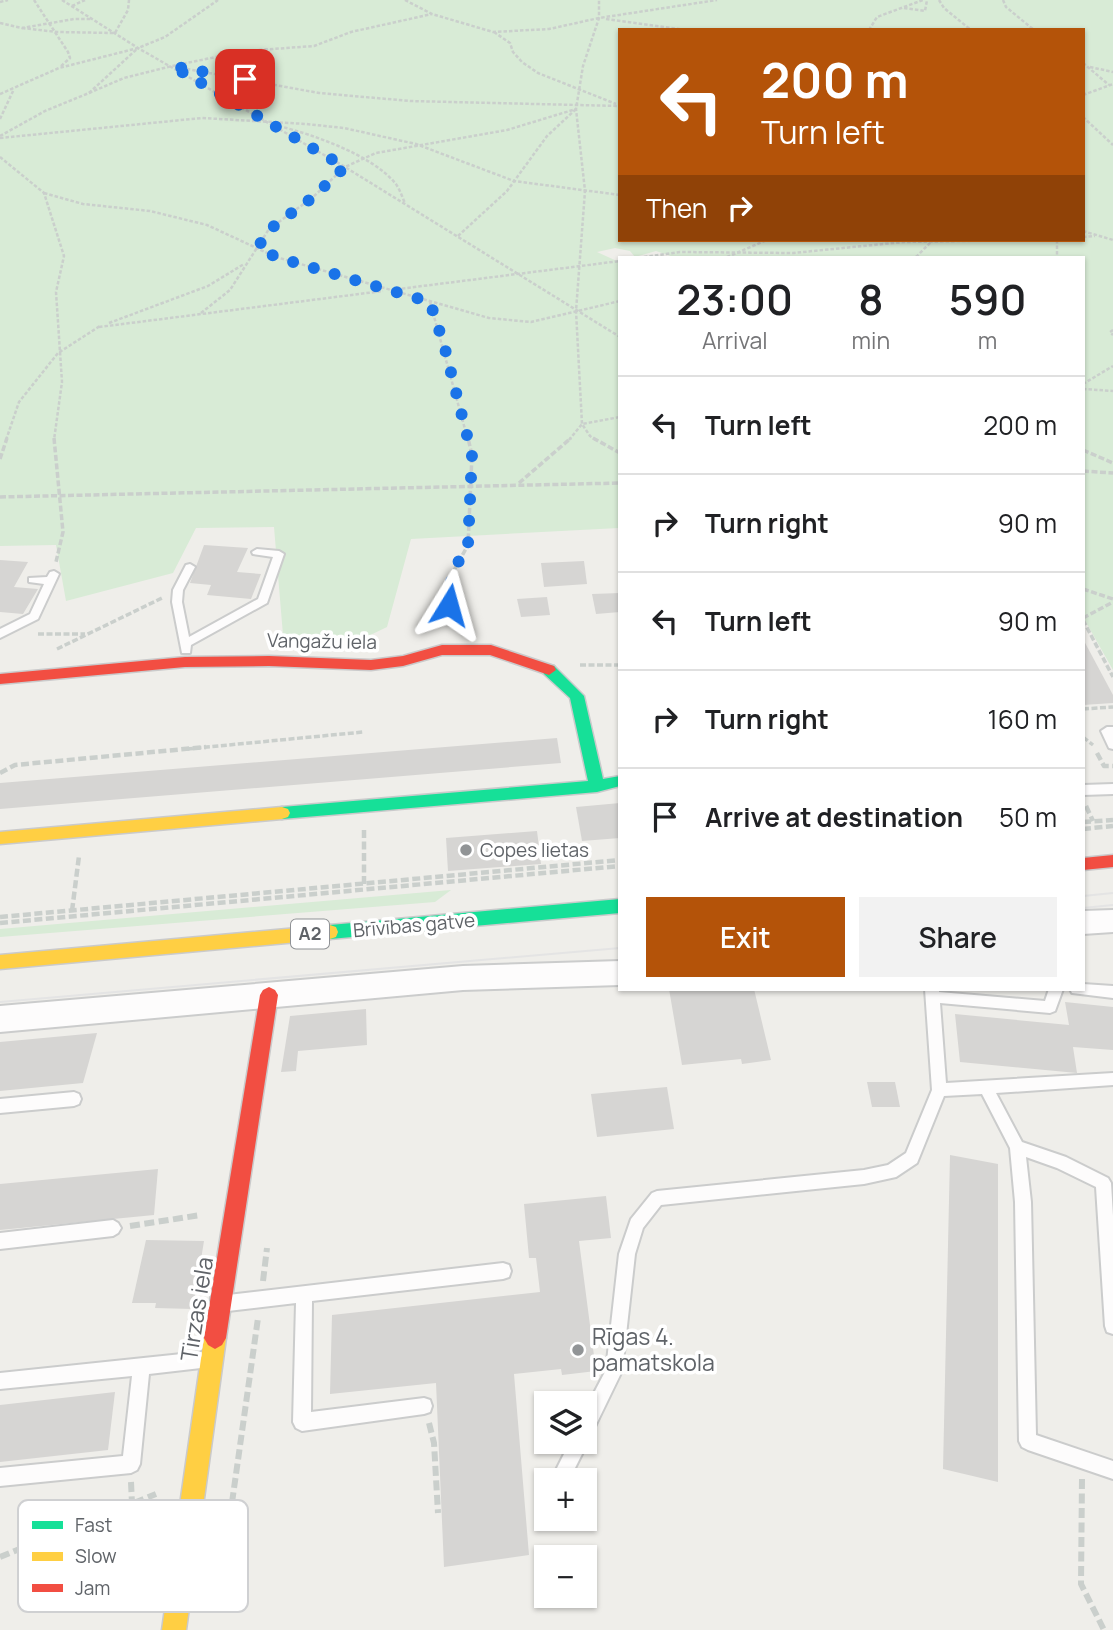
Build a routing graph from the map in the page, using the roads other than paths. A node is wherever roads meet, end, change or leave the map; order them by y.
1 (257, 552) dead end
2 (190, 567) dead end
3 (33, 580) dead end
4 (1, 634) edge
5 (186, 643) junction
6 (185, 662) junction
7 (0, 679) edge
8 (1113, 731) edge
9 (1113, 745) edge
10 (618, 781) edge
11 (597, 786) junction
12 (1113, 789) edge
13 (1085, 790) edge
14 (0, 838) edge
15 (1113, 861) edge
16 (1085, 864) edge
17 (618, 906) edge
18 (1113, 920) edge
19 (1085, 923) edge
20 (0, 962) edge
21 (618, 973) edge
22 (1085, 990) edge
23 (1055, 991) edge
24 (1113, 992) edge
25 (933, 993) edge
26 (269, 995) junction
27 (0, 1019) edge
28 (1113, 1079) edge
29 (987, 1088) junction
30 (939, 1090) junction
31 (74, 1098) dead end
32 (0, 1106) edge
33 (1017, 1147) junction
34 (113, 1228) road end
35 (0, 1241) edge
36 (503, 1271) dead end
37 (304, 1294) junction
38 (221, 1304) junction
39 (1113, 1325) edge
40 (212, 1359) junction
41 (141, 1367) junction
42 (0, 1381) edge
43 (424, 1406) dead end
44 (597, 1406) edge
45 (1113, 1470) edge
46 (0, 1477) edge
47 (192, 1500) edge
48 (176, 1612) edge
49 (174, 1630) edge

1 - 5 lane
2 - 5 lane
3 - 4 lane
5 - 6 lane
6 - 7 main road, Vangažu iela
6 - 11 main road, Vangažu iela
8 - 9 lane
10 - 11 main road
11 - 14 main road
12 - 13 lane
15 - 16 main road
17 - 20 main road, Brīvības gatve / A2
18 - 19 street
21 - 26 street
22 - 24 lane
23 - 25 lane
25 - 30 lane
26 - 27 street
26 - 38 main road, Tirzas iela
28 - 29 lane
29 - 30 lane
29 - 33 lane
30 - 44 lane
31 - 32 lane
33 - 39 lane
33 - 45 lane
34 - 35 lane
36 - 37 lane
37 - 38 lane
37 - 43 lane
38 - 40 main road, Tirzas iela
40 - 41 lane
40 - 47 main road, Tirzas iela
41 - 42 lane
41 - 46 lane
48 - 49 main road, Tirzas iela

